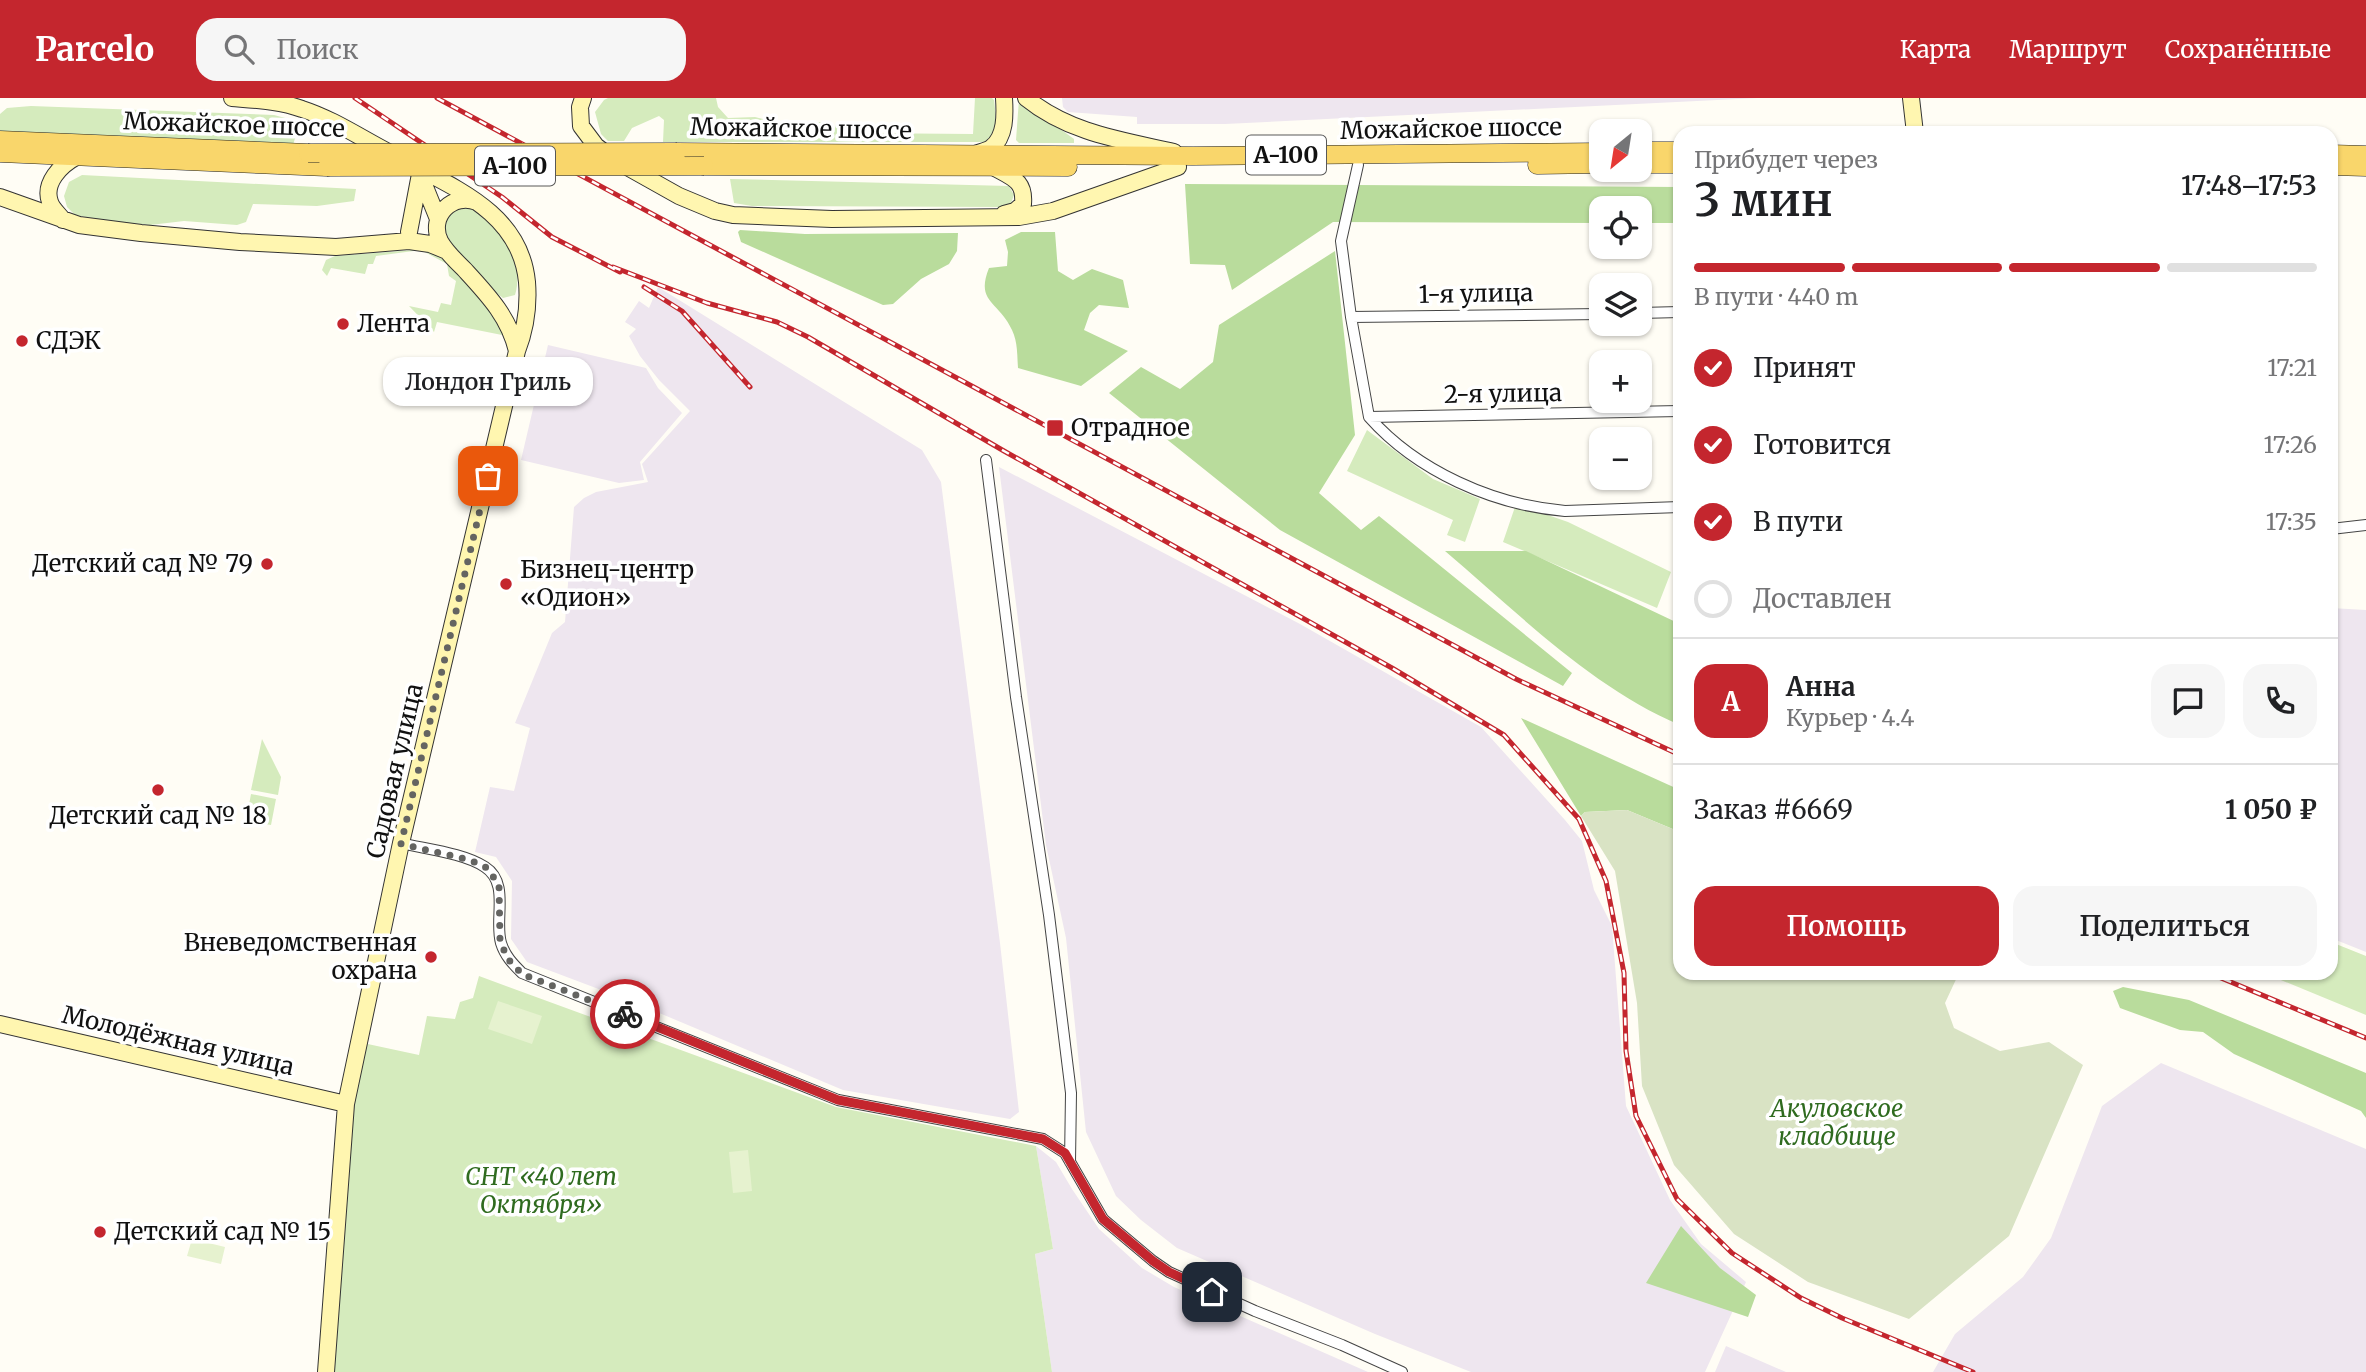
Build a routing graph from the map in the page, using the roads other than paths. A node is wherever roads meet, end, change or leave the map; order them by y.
1 (232, 98) edge
2 (583, 98) edge
3 (1004, 98) edge
4 (1026, 98) edge
5 (1911, 98) edge
6 (1914, 126) edge
7 (0, 141) edge
8 (1673, 150) edge
9 (1652, 151) edge
10 (1589, 152) edge
11 (0, 153) edge
12 (2338, 154) edge
13 (971, 155) junction
14 (2366, 155) edge
15 (1193, 156) junction
16 (76, 157) junction
17 (1589, 164) edge
18 (1652, 164) edge
19 (1673, 164) edge
20 (1358, 165) junction
21 (2338, 166) edge
22 (1178, 167) junction
23 (2366, 167) edge
24 (995, 168) junction
25 (418, 171) junction
26 (0, 197) edge
27 (479, 203) junction
28 (991, 217) junction
29 (63, 220) junction
30 (438, 220) junction
31 (410, 232) junction
32 (388, 242) junction
33 (447, 251) junction
34 (528, 298) junction
35 (497, 304) junction
36 (1673, 312) edge
37 (1652, 313) edge
38 (1589, 314) edge
39 (1351, 317) junction
40 (517, 351) junction
41 (1673, 411) edge
42 (1369, 417) junction
43 (986, 460) dead end
44 (1673, 507) edge
45 (2366, 525) edge
46 (2338, 528) edge
47 (401, 844) junction
48 (0, 1024) edge
49 (346, 1104) junction
50 (1070, 1162) junction
51 (326, 1369) edge
52 (1402, 1372) edge

1 - 25 street, Садовая улица
2 - 28 street
3 - 13 street
4 - 15 street
5 - 6 street
7 - 13 main road, Можайское шоссе / А-100, bridge
8 - 9 main road
10 - 15 main road, Можайское шоссе / А-100
11 - 16 main road, Можайское шоссе / А-100
12 - 14 main road
13 - 15 main road, Можайское шоссе / А-100
16 - 24 main road, Можайское шоссе / А-100, bridge
16 - 29 street
17 - 20 main road, Можайское шоссе / А-100
18 - 19 main road
20 - 22 main road, Можайское шоссе / А-100
20 - 39 street
21 - 23 main road
22 - 24 main road, Можайское шоссе / А-100
22 - 28 street
24 - 28 street
25 - 27 street, Садовая улица
25 - 30 street
25 - 31 street
26 - 29 street
27 - 30 street
27 - 34 street, Садовая улица
29 - 32 street
30 - 31 street
30 - 33 street
31 - 32 street
32 - 33 street
33 - 35 street
34 - 35 street
34 - 40 street, Садовая улица
35 - 40 street
36 - 37 street
38 - 39 street, 1-я улица
39 - 42 street
40 - 47 street, Садовая улица
41 - 42 street, 2-я улица
42 - 44 street
43 - 50 street
45 - 46 street
47 - 49 street, Садовая улица
47 - 50 street
48 - 49 street, Молодёжная улица
49 - 51 street, Садовая улица
50 - 52 street

